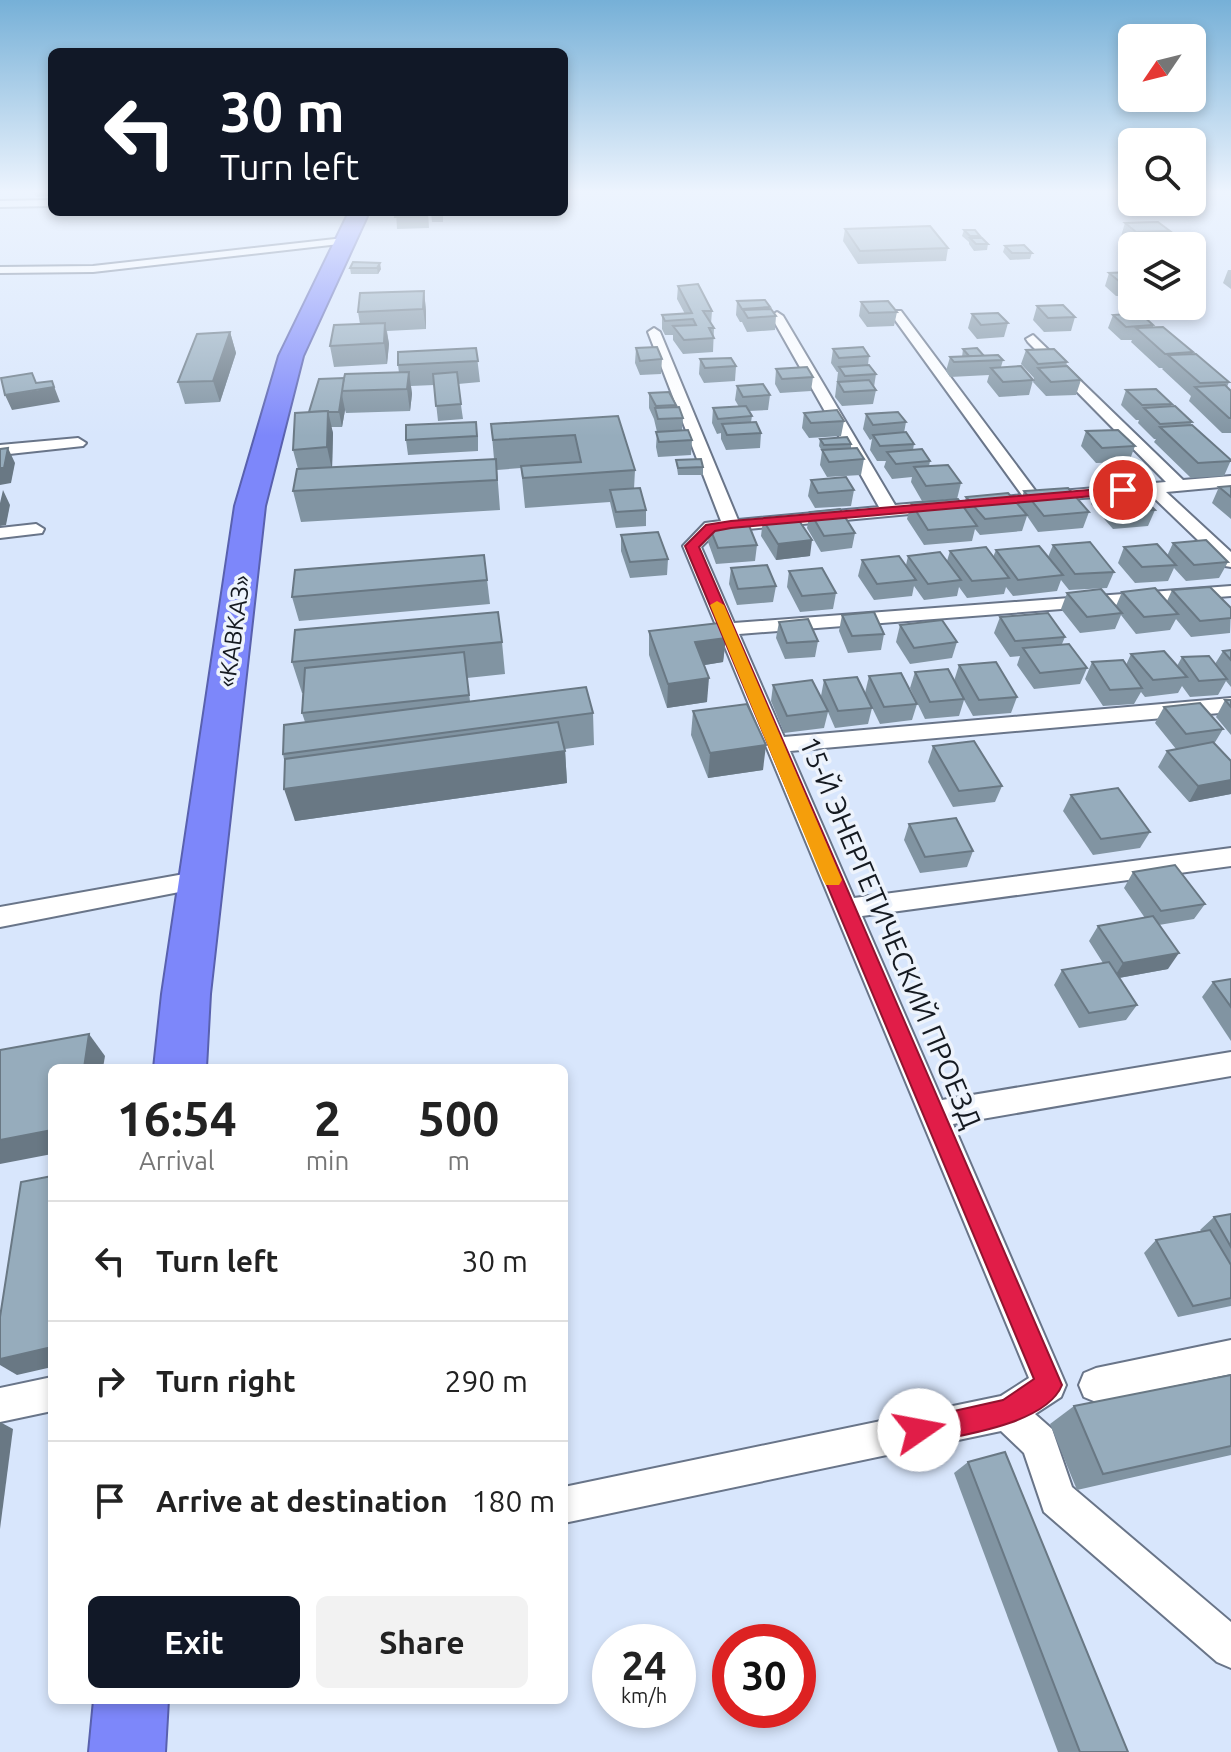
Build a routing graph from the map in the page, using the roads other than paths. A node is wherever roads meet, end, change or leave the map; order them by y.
1 (330, 273) edge
2 (897, 314) edge
3 (777, 316) edge
4 (654, 332) dead end
5 (1033, 339) dead end
6 (78, 443) dead end
7 (0, 450) edge
8 (1231, 481) edge
9 (1179, 486) junction
10 (1153, 488) junction
11 (1033, 499) junction
12 (890, 511) junction
13 (731, 524) junction
14 (36, 529) dead end
15 (0, 533) edge
16 (1231, 562) edge
17 (1231, 591) edge
18 (727, 629) junction
19 (1231, 705) edge
20 (776, 745) junction
21 (1231, 857) edge
22 (201, 880) junction
23 (845, 909) junction
24 (0, 917) edge
25 (180, 1064) edge
26 (1231, 1064) edge
27 (935, 1114) junction
28 (1231, 1357) edge
29 (1096, 1385) dead end
30 (48, 1395) edge
31 (0, 1405) edge
32 (1007, 1412) junction
33 (568, 1504) edge
34 (1231, 1648) edge
35 (131, 1704) edge
36 (127, 1752) edge

1 - 22 highway, «КАВКАЗ»
2 - 11 street
3 - 12 street
4 - 13 street
5 - 9 street
6 - 7 street
8 - 9 street, 15-Й ЭНЕРГЕТИЧЕСКИЙ ПРОЕЗД
9 - 10 street, 15-Й ЭНЕРГЕТИЧЕСКИЙ ПРОЕЗД
10 - 11 street, 15-Й ЭНЕРГЕТИЧЕСКИЙ ПРОЕЗД
10 - 16 street
11 - 12 street, 15-Й ЭНЕРГЕТИЧЕСКИЙ ПРОЕЗД
12 - 13 street, 15-Й ЭНЕРГЕТИЧЕСКИЙ ПРОЕЗД
13 - 18 street, 15-Й ЭНЕРГЕТИЧЕСКИЙ ПРОЕЗД
14 - 15 street
17 - 18 street
18 - 20 street, 15-Й ЭНЕРГЕТИЧЕСКИЙ ПРОЕЗД
19 - 20 street
20 - 23 street, 15-Й ЭНЕРГЕТИЧЕСКИЙ ПРОЕЗД
21 - 23 street
22 - 24 street
22 - 25 highway, «КАВКАЗ»
23 - 27 street, 15-Й ЭНЕРГЕТИЧЕСКИЙ ПРОЕЗД
26 - 27 street
27 - 32 street, 15-Й ЭНЕРГЕТИЧЕСКИЙ ПРОЕЗД
28 - 29 street
30 - 31 street
32 - 33 street, 15-Й ЭНЕРГЕТИЧЕСКИЙ ПРОЕЗД
32 - 34 street
35 - 36 highway

